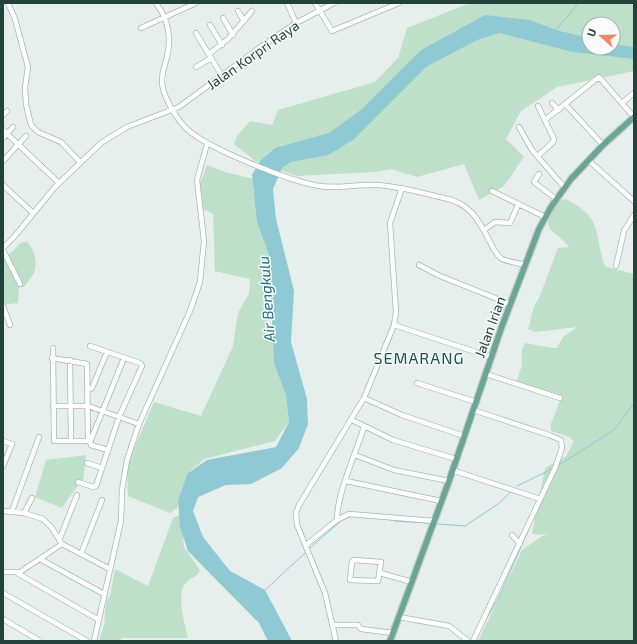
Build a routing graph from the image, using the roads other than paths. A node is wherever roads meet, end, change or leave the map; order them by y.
1 (8, 3) edge
2 (156, 3) edge
3 (193, 3) edge
4 (287, 3) edge
5 (315, 3) edge
6 (334, 3) edge
7 (399, 3) edge
8 (238, 11) dead end
9 (252, 11) dead end
10 (319, 11) junction
11 (165, 16) junction
12 (223, 18) dead end
13 (244, 21) junction
14 (296, 23) junction
15 (210, 25) dead end
16 (141, 28) dead end
17 (196, 33) dead end
18 (233, 34) junction
19 (222, 45) junction
20 (210, 56) junction
21 (196, 68) dead end
22 (222, 76) junction
23 (634, 93) edge
24 (552, 103) dead end
25 (622, 103) junction
26 (566, 105) junction
27 (538, 106) dead end
28 (173, 109) junction
29 (558, 110) junction
30 (634, 117) edge
31 (546, 119) junction
32 (13, 127) dead end
33 (519, 127) dead end
34 (5, 132) edge
35 (26, 136) dead end
36 (3, 138) edge
37 (207, 144) junction
38 (18, 145) junction
39 (603, 145) junction
40 (538, 156) junction
41 (588, 160) junction
42 (3, 161) edge
43 (80, 162) junction
44 (540, 174) dead end
45 (59, 183) junction
46 (3, 185) edge
47 (564, 187) junction
48 (402, 188) junction
49 (492, 191) dead end
50 (556, 199) junction
51 (634, 201) edge
52 (518, 205) junction
53 (33, 213) junction
54 (634, 215) edge
55 (545, 217) junction
56 (484, 230) junction
57 (3, 249) edge
58 (419, 265) dead end
59 (526, 265) junction
60 (616, 266) dead end
61 (20, 284) dead end
62 (510, 304) junction
63 (3, 306) edge
64 (10, 325) dead end
65 (394, 325) junction
66 (90, 346) dead end
67 (53, 348) dead end
68 (107, 352) junction
69 (491, 357) junction
70 (52, 358) junction
71 (124, 358) junction
72 (70, 360) junction
73 (486, 374) junction
74 (417, 384) dead end
75 (88, 390) junction
76 (364, 398) junction
77 (560, 398) dead end
78 (476, 402) junction
79 (69, 405) junction
80 (53, 406) junction
81 (88, 406) junction
82 (102, 410) junction
83 (474, 410) junction
84 (120, 417) junction
85 (352, 420) junction
86 (139, 424) junction
87 (364, 427) junction
88 (464, 436) junction
89 (39, 437) dead end
90 (3, 441) edge
91 (71, 441) junction
92 (89, 441) junction
93 (108, 450) junction
94 (354, 455) junction
95 (456, 459) junction
96 (87, 463) dead end
97 (3, 466) edge
98 (102, 468) junction
99 (452, 470) junction
100 (449, 481) junction
101 (78, 482) dead end
102 (346, 482) junction
103 (78, 495) dead end
104 (32, 498) dead end
105 (540, 499) junction
106 (102, 500) dead end
107 (441, 501) junction
108 (3, 511) edge
109 (12, 511) junction
110 (24, 513) junction
111 (336, 520) junction
112 (434, 521) junction
113 (512, 535) dead end
114 (60, 538) junction
115 (62, 544) junction
116 (520, 544) junction
117 (306, 546) junction
118 (81, 554) junction
119 (40, 559) junction
120 (110, 569) junction
121 (3, 572) edge
122 (17, 573) junction
123 (380, 573) junction
124 (412, 582) junction
125 (3, 593) edge
126 (104, 594) junction
127 (399, 617) junction
128 (3, 619) edge
129 (99, 620) junction
130 (333, 625) junction
131 (393, 633) junction
132 (40, 641) edge
133 (87, 641) edge
134 (94, 641) edge
135 (336, 641) edge
136 (390, 641) edge
137 (468, 641) edge
138 (473, 641) edge

1 - 43 street
2 - 11 street
3 - 11 street
4 - 14 street
5 - 10 street
6 - 10 street, Jalan Korpri Raya
7 - 10 street
8 - 13 street
9 - 13 street
10 - 14 street, Jalan Korpri Raya
11 - 16 street
11 - 28 street
12 - 18 street
13 - 18 street
14 - 22 street, Jalan Korpri Raya
15 - 19 street
17 - 20 street
18 - 19 street
19 - 20 street
20 - 21 street
20 - 22 street
22 - 28 street, Jalan Korpri Raya
23 - 25 street
24 - 29 street
25 - 26 street
25 - 30 street
26 - 29 street
26 - 39 street
27 - 31 street
28 - 37 street
28 - 43 street, Jalan Korpri Raya
29 - 31 street
30 - 39 main road, Jalan Irian
31 - 40 street
32 - 34 street
33 - 40 street
34 - 36 street
34 - 38 street
35 - 38 street
37 - 48 street
37 - 86 street
38 - 42 street
38 - 45 street
39 - 41 main road, Jalan Irian
40 - 47 street
41 - 47 main road, Jalan Irian
41 - 51 street
43 - 45 street, Jalan Korpri Raya
44 - 50 street
45 - 53 street, Jalan Korpri Raya
46 - 53 street
47 - 50 main road, Jalan Irian
48 - 56 street
48 - 65 street
49 - 52 street
50 - 55 main road, Jalan Irian
52 - 55 street
52 - 56 street
53 - 57 street, Jalan Korpri Raya
54 - 60 street
55 - 59 main road, Jalan Irian
56 - 59 street
57 - 61 street
58 - 62 street
59 - 62 main road, Jalan Irian
62 - 69 main road, Jalan Irian
63 - 64 street
65 - 69 street
65 - 76 street
66 - 68 street
67 - 70 street
68 - 71 street
68 - 75 street
69 - 73 main road, Jalan Irian
70 - 72 street
70 - 80 street
71 - 82 street
71 - 84 street
72 - 75 street
72 - 79 street
73 - 77 street
73 - 78 main road, Jalan Irian
74 - 78 street
75 - 81 street
76 - 85 street
76 - 88 street
78 - 83 main road, Jalan Irian
79 - 80 street
79 - 81 street
79 - 91 street
80 - 91 street
81 - 82 street
81 - 92 street
82 - 84 street
82 - 92 street
83 - 88 main road, Jalan Irian
83 - 105 street
84 - 86 street
84 - 93 street
85 - 87 street
85 - 117 street
86 - 120 street
87 - 94 street
87 - 95 street
88 - 95 main road, Jalan Irian
89 - 109 street
90 - 97 street
91 - 92 street
92 - 93 street
93 - 98 street
94 - 100 street
94 - 102 street
95 - 99 main road, Jalan Irian
96 - 98 street
98 - 101 street
99 - 100 main road, Jalan Irian
99 - 105 street
100 - 107 main road, Jalan Irian
102 - 107 street
102 - 111 street
103 - 114 street
104 - 110 street
105 - 116 street
106 - 118 street
107 - 112 main road, Jalan Irian
108 - 109 street
109 - 110 street
110 - 114 street
111 - 112 street
111 - 117 street
112 - 124 main road, Jalan Irian
113 - 116 street
114 - 115 street
115 - 118 street
115 - 119 street
116 - 138 street
117 - 130 street
118 - 120 street
119 - 122 street
119 - 126 street
120 - 126 street
121 - 122 street
122 - 129 street
123 - 123 street
123 - 124 street
124 - 127 main road, Jalan Irian
125 - 133 street
126 - 129 street
127 - 131 main road, Jalan Irian
127 - 137 street
128 - 132 street
129 - 134 street
130 - 131 street
130 - 135 street
131 - 136 main road, Jalan Irian

